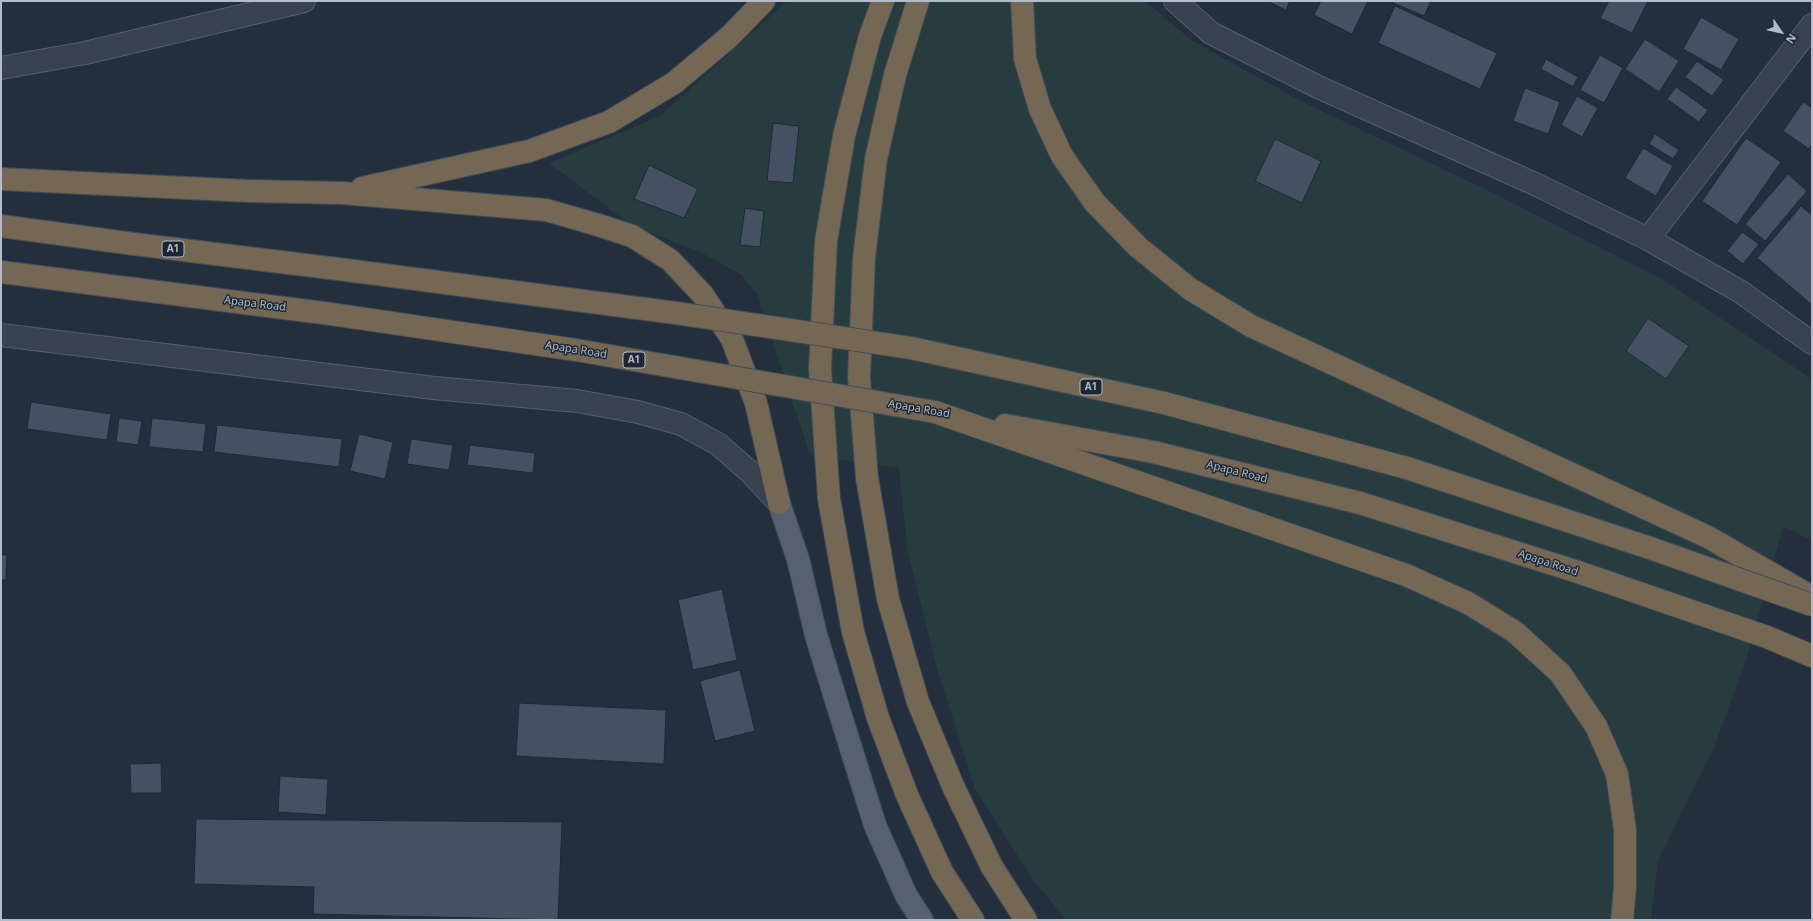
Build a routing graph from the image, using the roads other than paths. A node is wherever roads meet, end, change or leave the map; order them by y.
1 (304, 1) edge
2 (764, 1) edge
3 (882, 1) edge
4 (918, 1) edge
5 (1022, 1) edge
6 (1176, 1) edge
7 (1812, 25) edge
8 (1, 68) edge
9 (1, 179) edge
10 (342, 193) junction
11 (1, 226) edge
12 (1648, 239) junction
13 (1, 272) edge
14 (1, 335) edge
15 (1812, 343) edge
16 (935, 412) junction
17 (779, 503) junction
18 (1812, 598) edge
19 (1812, 605) edge
20 (1812, 656) edge
21 (1625, 888) junction
22 (922, 920) edge
23 (973, 920) edge
24 (1026, 920) edge
25 (1614, 920) edge
26 (1622, 920) edge

1 - 8 street
2 - 10 highway
3 - 23 highway
4 - 24 highway
5 - 18 highway
6 - 12 street
7 - 12 street
9 - 10 highway
10 - 17 highway
11 - 19 highway, A1, bridge
12 - 15 street
13 - 16 highway, Apapa Road / A1, bridge
14 - 17 street
16 - 20 highway, Apapa Road / A1
16 - 21 highway
17 - 22 main road
21 - 25 highway
21 - 26 highway

